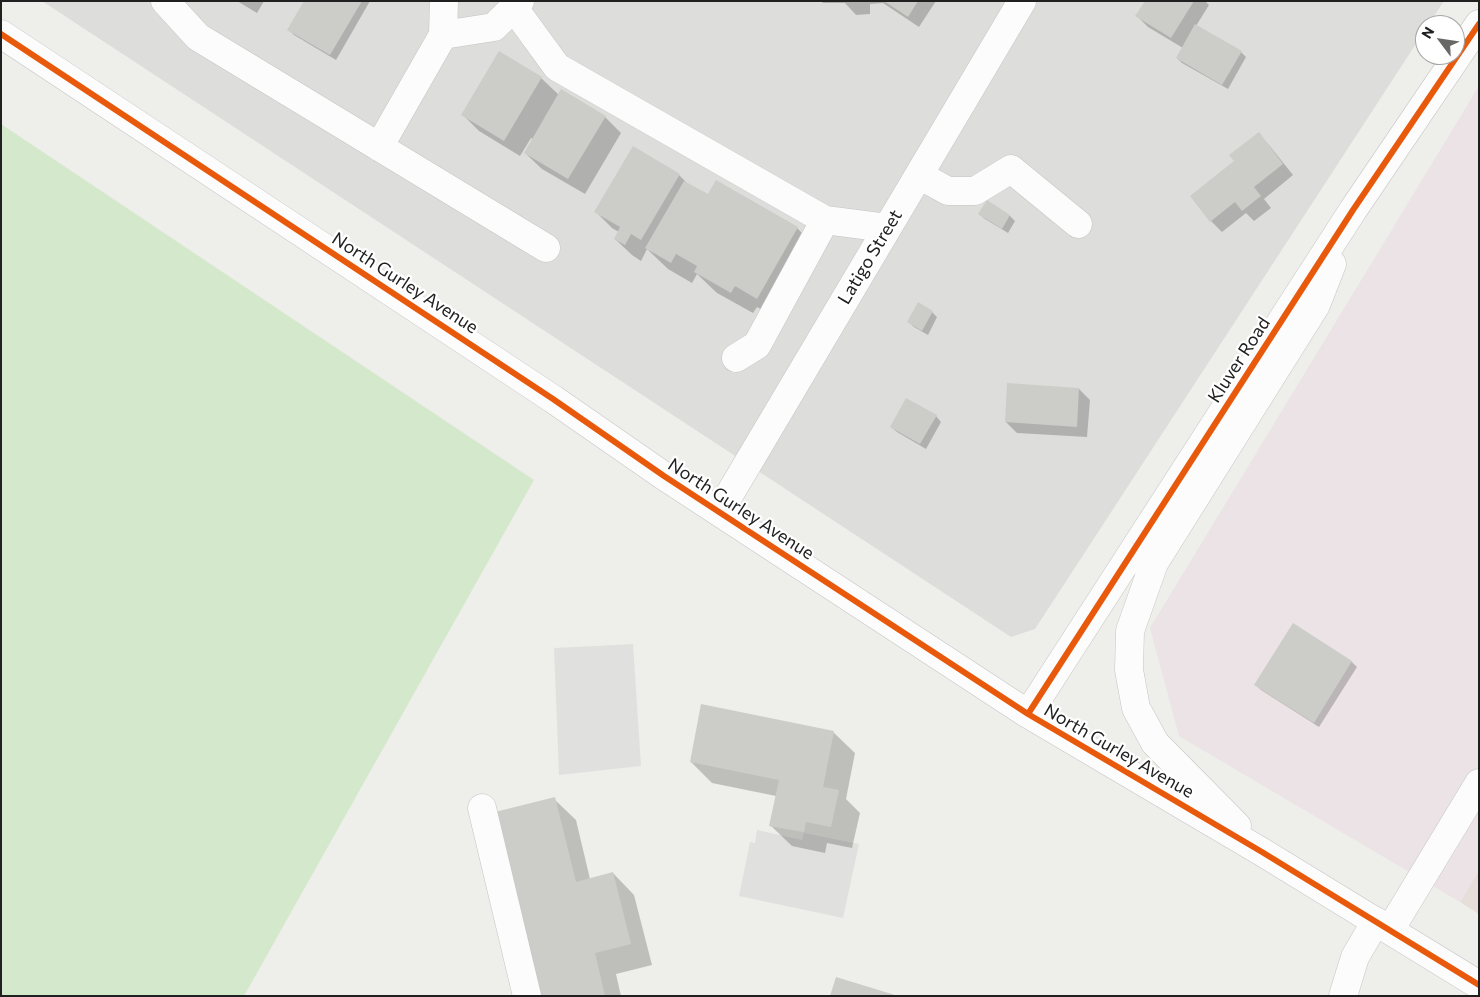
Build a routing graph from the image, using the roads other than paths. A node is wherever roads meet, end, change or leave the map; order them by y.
1 (165, 1) edge
2 (444, 1) edge
3 (1022, 1) edge
4 (517, 4) edge
5 (1479, 24) edge
6 (1, 34) edge
7 (443, 35) junction
8 (379, 147) junction
9 (919, 175) junction
10 (1353, 210) junction
11 (825, 220) junction
12 (1078, 224) dead end
13 (887, 228) junction
14 (546, 248) dead end
15 (736, 358) dead end
16 (719, 512) junction
17 (1028, 714) junction
18 (1479, 783) edge
19 (482, 808) dead end
20 (1262, 852) junction
21 (1383, 926) junction
22 (1479, 985) edge
23 (526, 996) edge
24 (1343, 996) edge

1 - 8 street
2 - 7 street
3 - 9 street, Latigo Street
4 - 7 street
4 - 11 street
5 - 10 street, Kluver Road
6 - 16 street, North Gurley Avenue
7 - 8 street
8 - 14 street
9 - 12 street
9 - 13 street, Latigo Street
10 - 17 street, Kluver Road
10 - 20 street
11 - 13 street
11 - 15 street
13 - 16 street, Latigo Street
16 - 17 street, North Gurley Avenue
17 - 20 street, North Gurley Avenue
18 - 21 street
19 - 23 street
20 - 21 street, North Gurley Avenue
21 - 22 street, North Gurley Avenue
21 - 24 street

